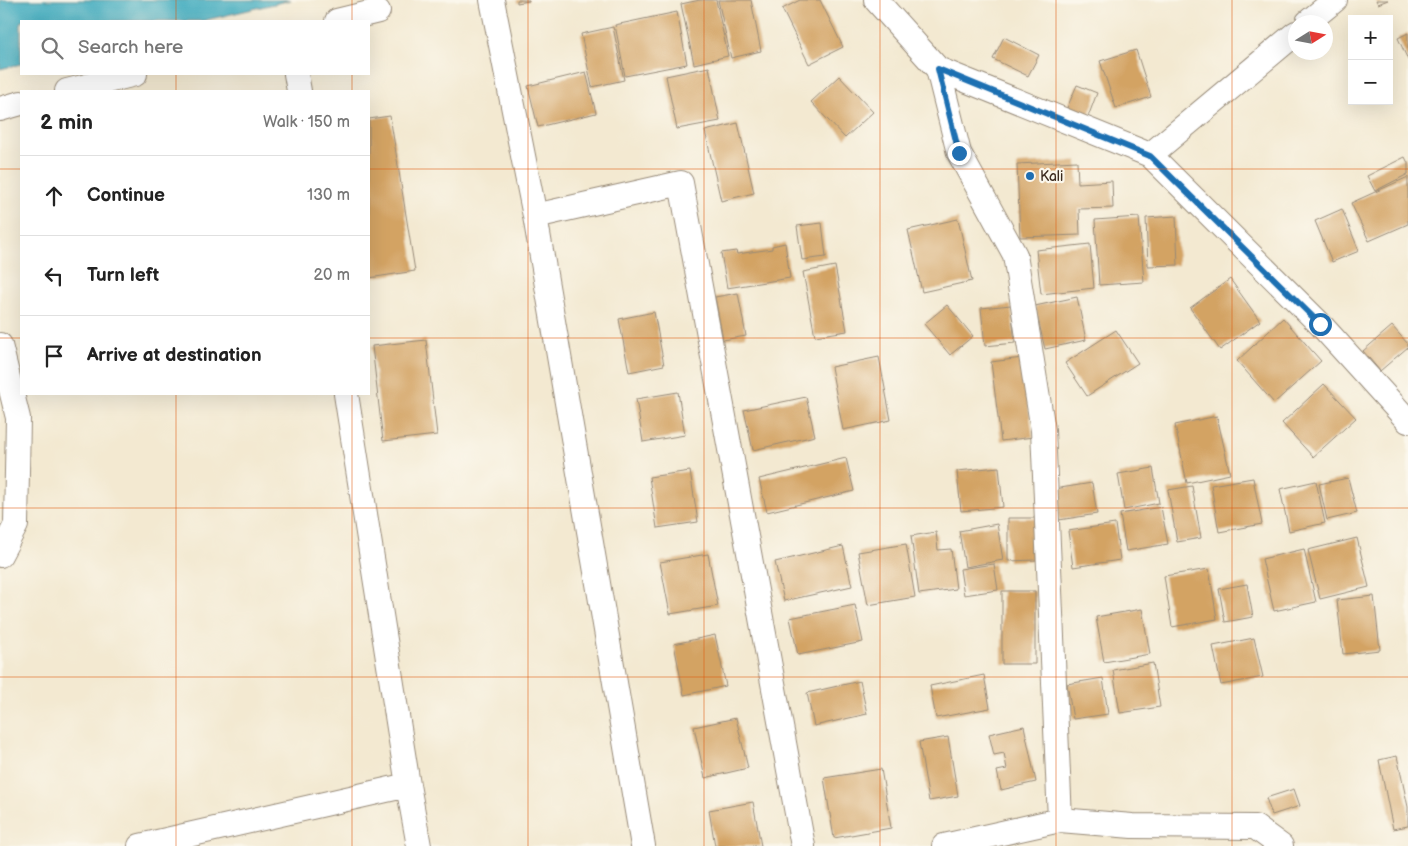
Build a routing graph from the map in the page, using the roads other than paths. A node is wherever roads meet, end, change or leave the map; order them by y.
1 (492, 0) edge
2 (876, 0) edge
3 (1335, 0) edge
4 (378, 11) dead end
5 (1317, 15) edge
6 (341, 20) edge
7 (1288, 40) edge
8 (938, 69) junction
9 (131, 75) edge
10 (296, 75) edge
11 (72, 90) edge
12 (299, 90) edge
13 (20, 103) edge
14 (0, 109) edge
15 (1150, 156) junction
16 (535, 216) junction
17 (0, 345) edge
18 (346, 395) edge
19 (1408, 422) edge
20 (0, 555) edge
21 (408, 785) junction
22 (1060, 820) junction
23 (140, 846) edge
24 (419, 846) edge
25 (643, 846) edge
26 (803, 846) edge
27 (944, 846) edge
28 (1281, 846) edge

1 - 16 street
2 - 8 street
3 - 5 street
4 - 6 street
7 - 15 street
8 - 15 street
8 - 22 street
9 - 11 street
10 - 12 street
13 - 14 street
15 - 19 street
16 - 25 street
16 - 26 street
17 - 20 street
18 - 21 street
21 - 23 street
21 - 24 street
22 - 27 street
22 - 28 street

